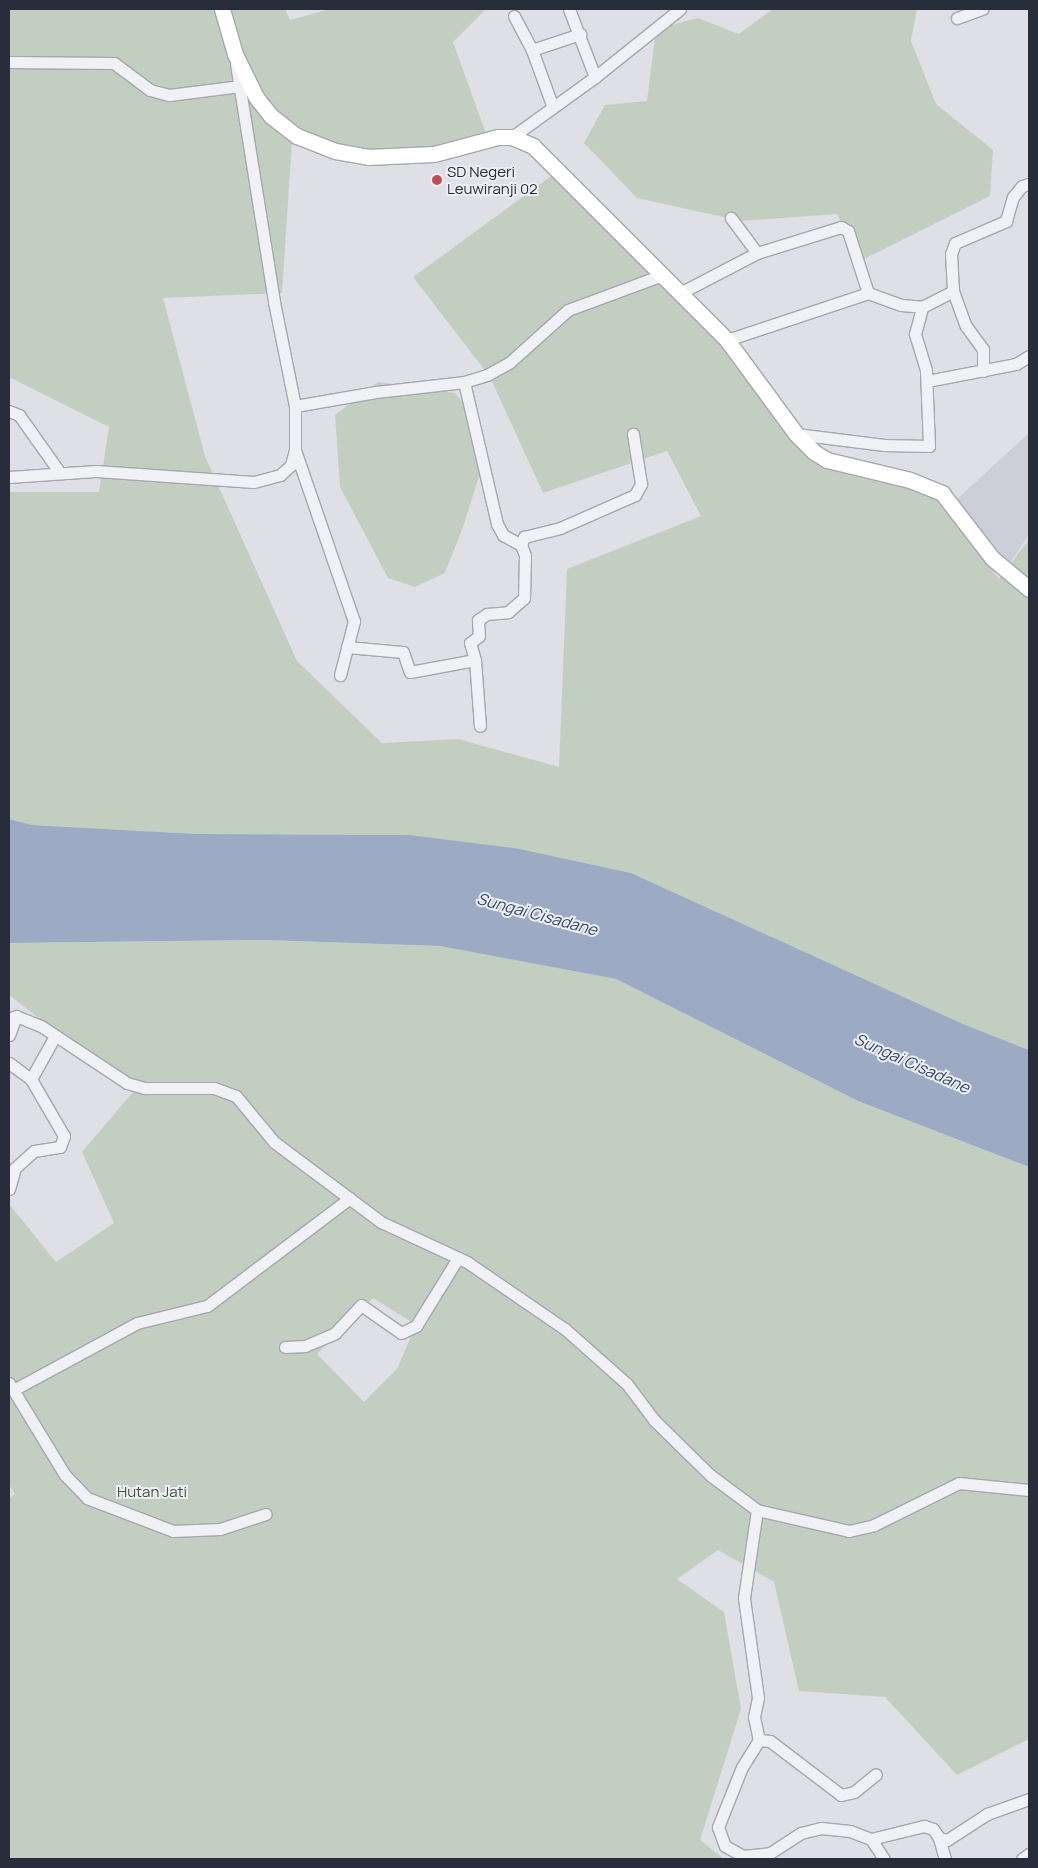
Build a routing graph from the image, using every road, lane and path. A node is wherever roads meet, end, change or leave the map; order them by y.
1 (222, 9) edge
2 (569, 9) edge
3 (680, 9) edge
4 (982, 9) edge
5 (514, 16) dead end
6 (957, 18) dead end
7 (580, 34) junction
8 (532, 50) junction
9 (235, 54) junction
10 (9, 62) edge
11 (595, 77) junction
12 (240, 86) junction
13 (552, 106) junction
14 (512, 137) junction
15 (1029, 184) edge
16 (731, 218) dead end
17 (757, 253) junction
18 (662, 275) junction
19 (953, 291) junction
20 (682, 292) junction
21 (868, 292) junction
22 (922, 308) junction
23 (728, 340) junction
24 (1029, 356) edge
25 (984, 370) junction
26 (927, 381) junction
27 (464, 382) junction
28 (295, 406) junction
29 (9, 411) edge
30 (633, 434) dead end
31 (796, 434) junction
32 (295, 450) junction
33 (60, 474) junction
34 (9, 477) edge
35 (522, 545) junction
36 (1029, 589) edge
37 (347, 647) junction
38 (475, 660) junction
39 (340, 675) dead end
40 (480, 726) dead end
41 (12, 1018) edge
42 (9, 1035) edge
43 (55, 1036) junction
44 (9, 1063) edge
45 (31, 1079) junction
46 (9, 1189) edge
47 (350, 1198) junction
48 (458, 1258) junction
49 (285, 1347) dead end
50 (12, 1386) edge
51 (1029, 1490) edge
52 (757, 1510) junction
53 (266, 1514) dead end
54 (759, 1740) junction
55 (876, 1774) dead end
56 (1029, 1799) edge
57 (939, 1838) junction
58 (871, 1839) junction
59 (1029, 1854) edge
60 (884, 1859) edge
61 (945, 1859) edge
62 (1022, 1859) edge

1 - 9 main road
2 - 7 street
3 - 11 street
4 - 6 street
5 - 8 street
7 - 8 street
7 - 11 street
8 - 13 street
9 - 12 street
9 - 14 main road
10 - 12 street
11 - 13 street
12 - 28 street
13 - 14 street
14 - 18 main road
15 - 19 street
16 - 17 street
17 - 20 street
17 - 21 street
18 - 20 main road
18 - 27 street
19 - 22 street
19 - 25 street
20 - 23 main road
21 - 22 street
21 - 23 street
22 - 26 street
23 - 31 main road
24 - 25 street
25 - 26 street
26 - 31 street
27 - 28 street
27 - 35 street
28 - 32 street
29 - 33 street
30 - 35 street
31 - 36 main road
32 - 33 street
32 - 37 street
33 - 34 street
35 - 38 street
37 - 38 street
37 - 39 street
38 - 40 street
41 - 42 street
41 - 43 street
43 - 45 street
43 - 47 street
44 - 45 street
45 - 46 street
47 - 48 street
47 - 50 street
48 - 49 street
48 - 52 street
50 - 53 street
51 - 52 street
52 - 54 street
54 - 55 street
54 - 58 street
56 - 57 street
57 - 58 street
57 - 61 street
58 - 60 street
59 - 62 street

